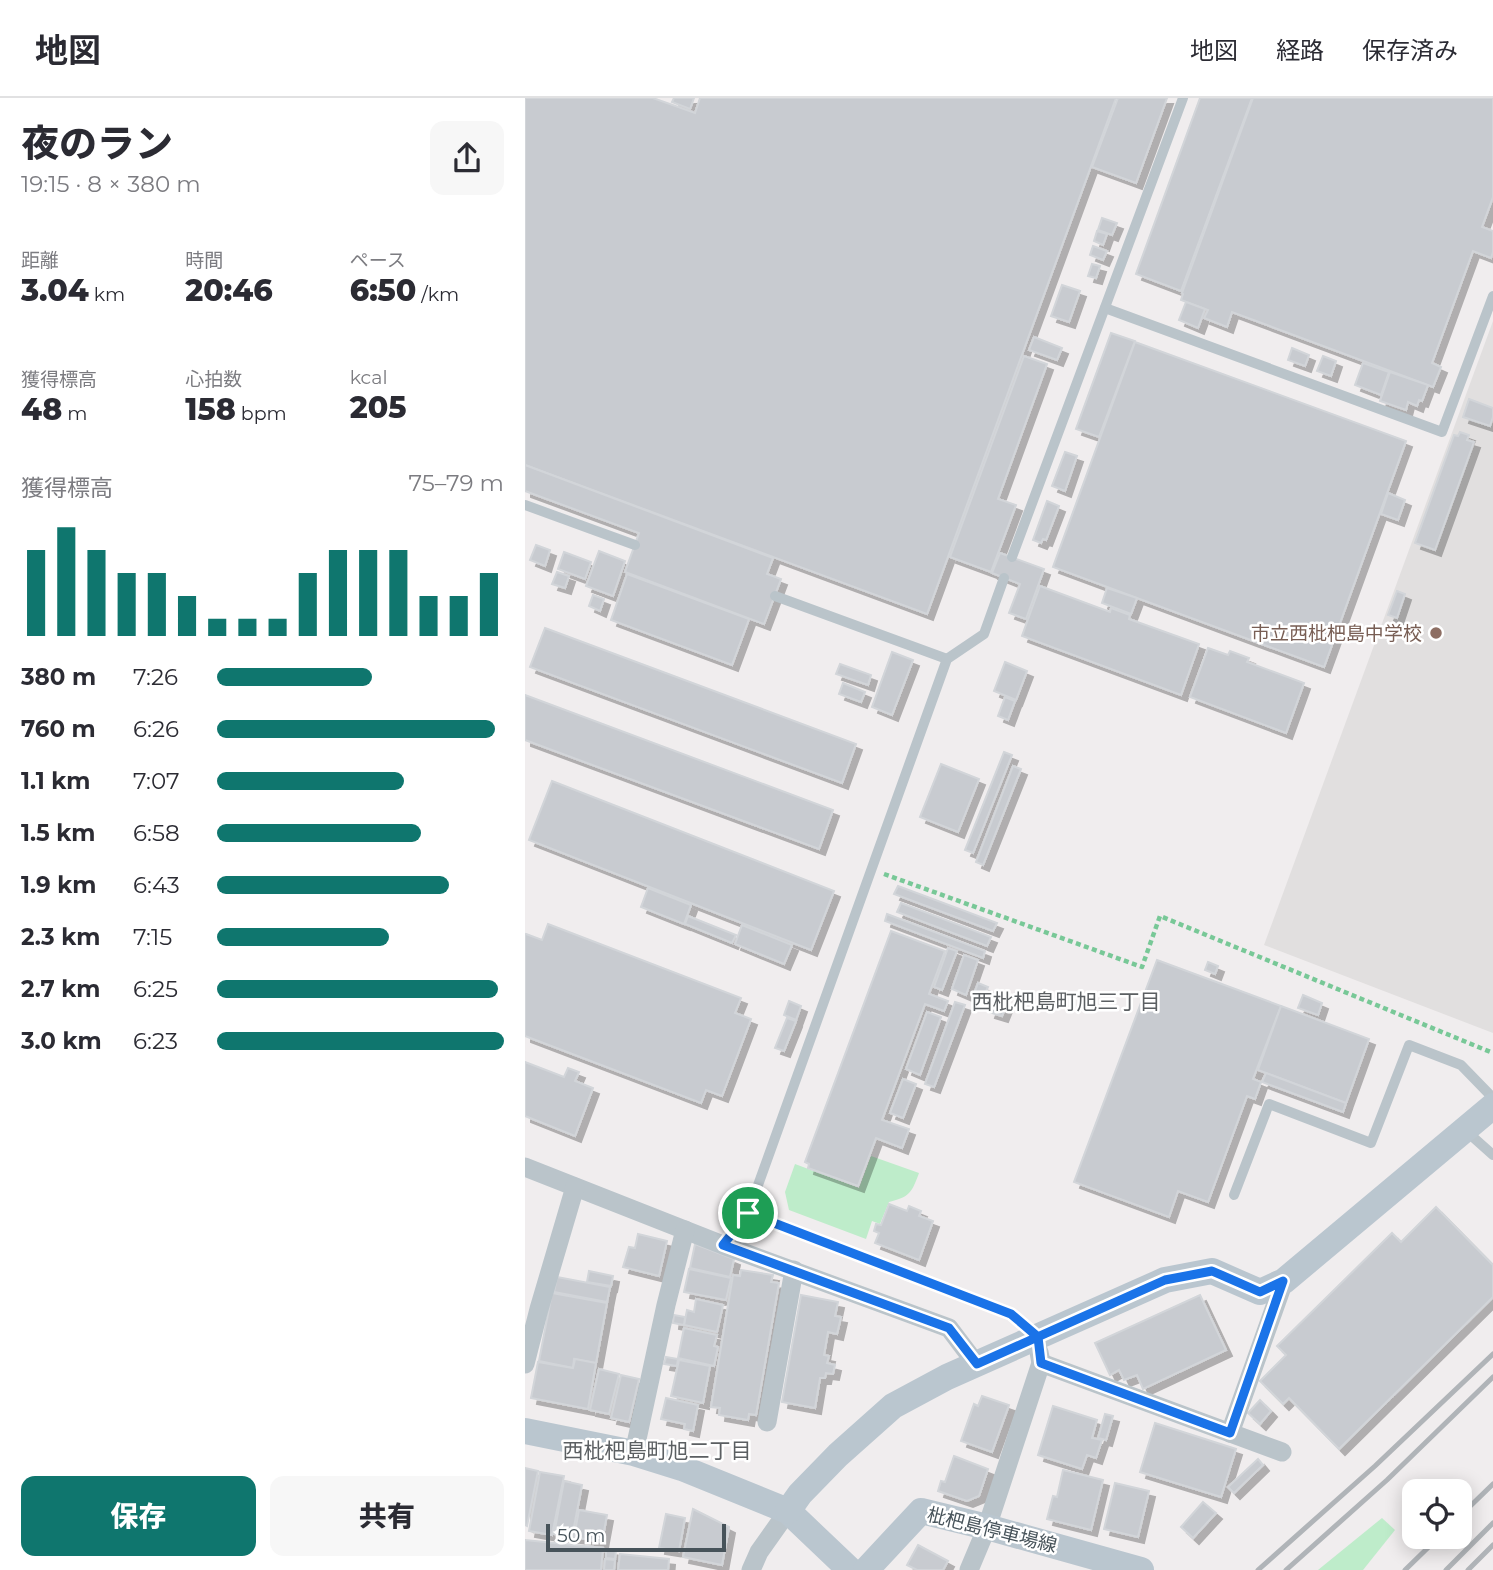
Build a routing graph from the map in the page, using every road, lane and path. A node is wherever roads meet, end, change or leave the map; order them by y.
1 (1183, 98) edge
2 (1493, 296) edge
3 (1105, 308) junction
4 (525, 505) edge
5 (635, 545) dead end
6 (1012, 557) dead end
7 (1005, 578) dead end
8 (775, 596) dead end
9 (947, 659) junction
10 (873, 870) junction
11 (1493, 1053) edge
12 (1485, 1114) edge
13 (1493, 1156) edge
14 (525, 1167) edge
15 (575, 1187) junction
16 (1234, 1195) dead end
17 (748, 1213) junction
18 (685, 1230) junction
19 (723, 1245) junction
20 (794, 1270) junction
21 (1283, 1281) junction
22 (1038, 1337) junction
23 (1041, 1363) junction
24 (525, 1364) edge
25 (977, 1364) junction
26 (767, 1423) dead end
27 (525, 1431) edge
28 (1230, 1433) junction
29 (1282, 1452) dead end
30 (634, 1453) junction
31 (788, 1511) junction
32 (987, 1527) junction
33 (751, 1570) edge
34 (851, 1570) edge
35 (866, 1570) edge
36 (969, 1570) edge
37 (1141, 1570) edge

1 - 3 lane
2 - 3 lane
3 - 6 lane
4 - 5 lane
7 - 9 lane
8 - 9 lane
9 - 10 lane
10 - 11 path
10 - 17 lane
12 - 13 lane
12 - 16 lane
12 - 21 street
14 - 15 street
15 - 18 street
15 - 24 street
17 - 19 lane
17 - 22 lane
18 - 19 street
18 - 30 street
19 - 20 street
20 - 25 street
20 - 26 street
21 - 22 street
21 - 28 street
22 - 23 street
22 - 25 street
23 - 28 street
23 - 32 street
25 - 31 street
27 - 30 street
28 - 29 street
30 - 31 street
31 - 33 street
31 - 34 street
32 - 35 street, 枇杷島停車場線
32 - 36 street
32 - 37 street, 枇杷島停車場線

